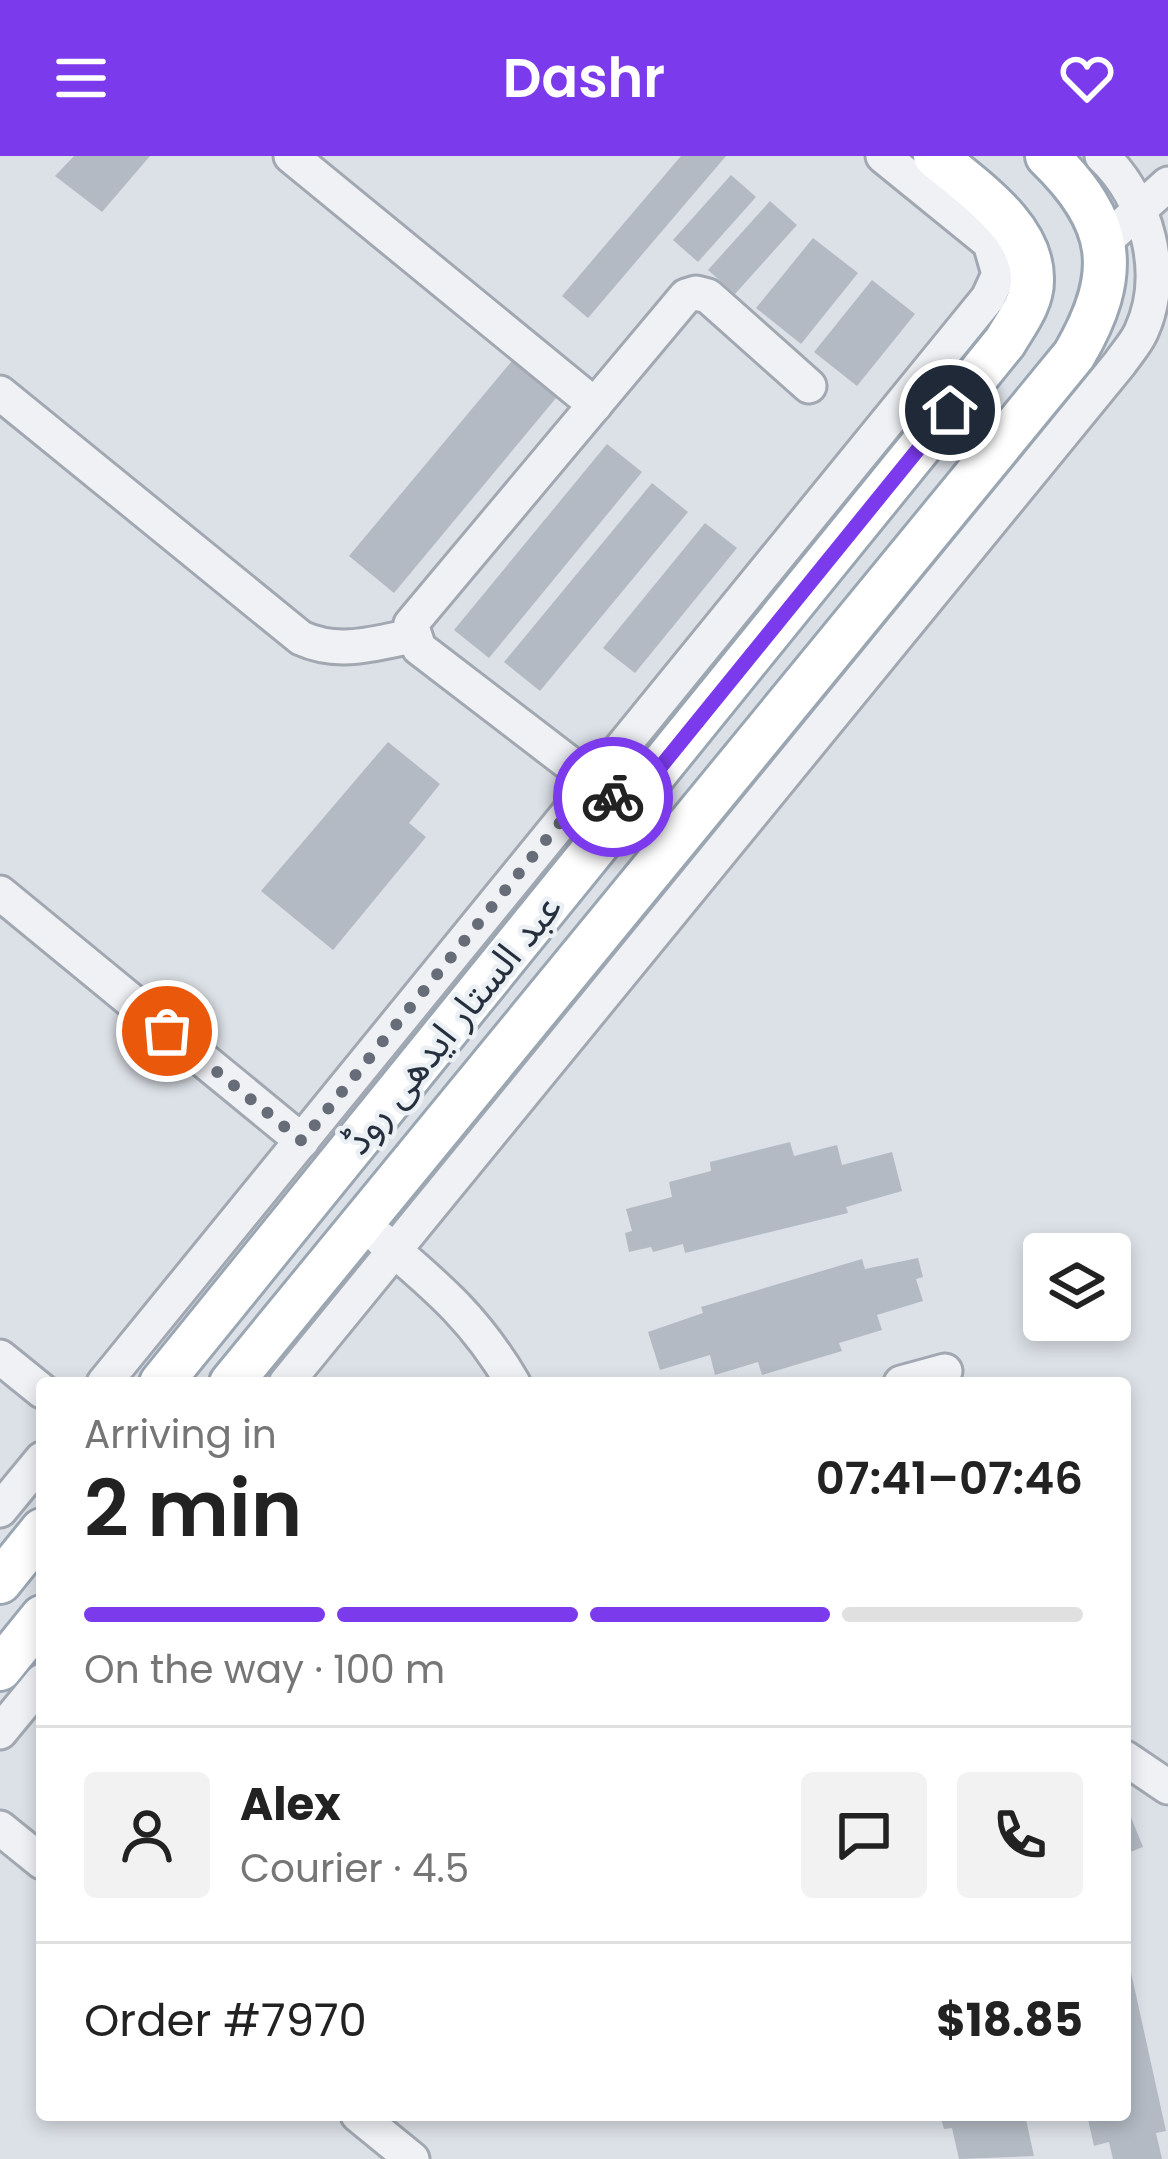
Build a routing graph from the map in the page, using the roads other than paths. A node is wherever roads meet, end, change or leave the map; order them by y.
1 (291, 156) edge
2 (884, 156) edge
3 (935, 156) edge
4 (1047, 156) edge
5 (1102, 156) edge
6 (1168, 184) edge
7 (1141, 210) junction
8 (1102, 243) junction
9 (809, 386) dead end
10 (0, 393) edge
11 (595, 405) junction
12 (412, 636) junction
13 (593, 782) junction
14 (628, 807) junction
15 (0, 893) edge
16 (302, 1141) junction
17 (362, 1222) junction
18 (394, 1250) junction
19 (0, 1357) edge
20 (945, 1371) dead end
21 (109, 1377) edge
22 (166, 1377) edge
23 (236, 1377) edge
24 (291, 1377) edge
25 (509, 1377) edge
26 (923, 1377) edge
27 (36, 1386) edge
28 (36, 1466) edge
29 (0, 1510) edge
30 (36, 1537) edge
31 (0, 1582) edge
32 (36, 1624) edge
33 (0, 1669) edge
34 (36, 1688) edge
35 (0, 1732) edge
36 (1131, 1762) edge
37 (1168, 1786) edge
38 (0, 1828) edge
39 (36, 1857) edge
40 (365, 2121) edge
41 (412, 2159) edge

1 - 11 street
2 - 13 street
3 - 14 main road, عبد الستار ایدھی روڈ
4 - 8 main road, عبد الستار ایدھی روڈ
5 - 7 street
6 - 7 street
7 - 8 street
7 - 18 street
8 - 17 main road, عبد الستار ایدھی روڈ
9 - 11 street
10 - 12 street
11 - 12 street
12 - 13 street
13 - 14 street
13 - 16 street
14 - 22 main road, عبد الستار ایدھی روڈ
15 - 16 street
16 - 21 street
17 - 18 street
17 - 23 main road, عبد الستار ایدھی روڈ
18 - 24 street
18 - 25 street
19 - 27 street
20 - 26 street
28 - 29 street
30 - 31 main road
32 - 33 main road
34 - 35 street
36 - 37 street
38 - 39 street
40 - 41 street

